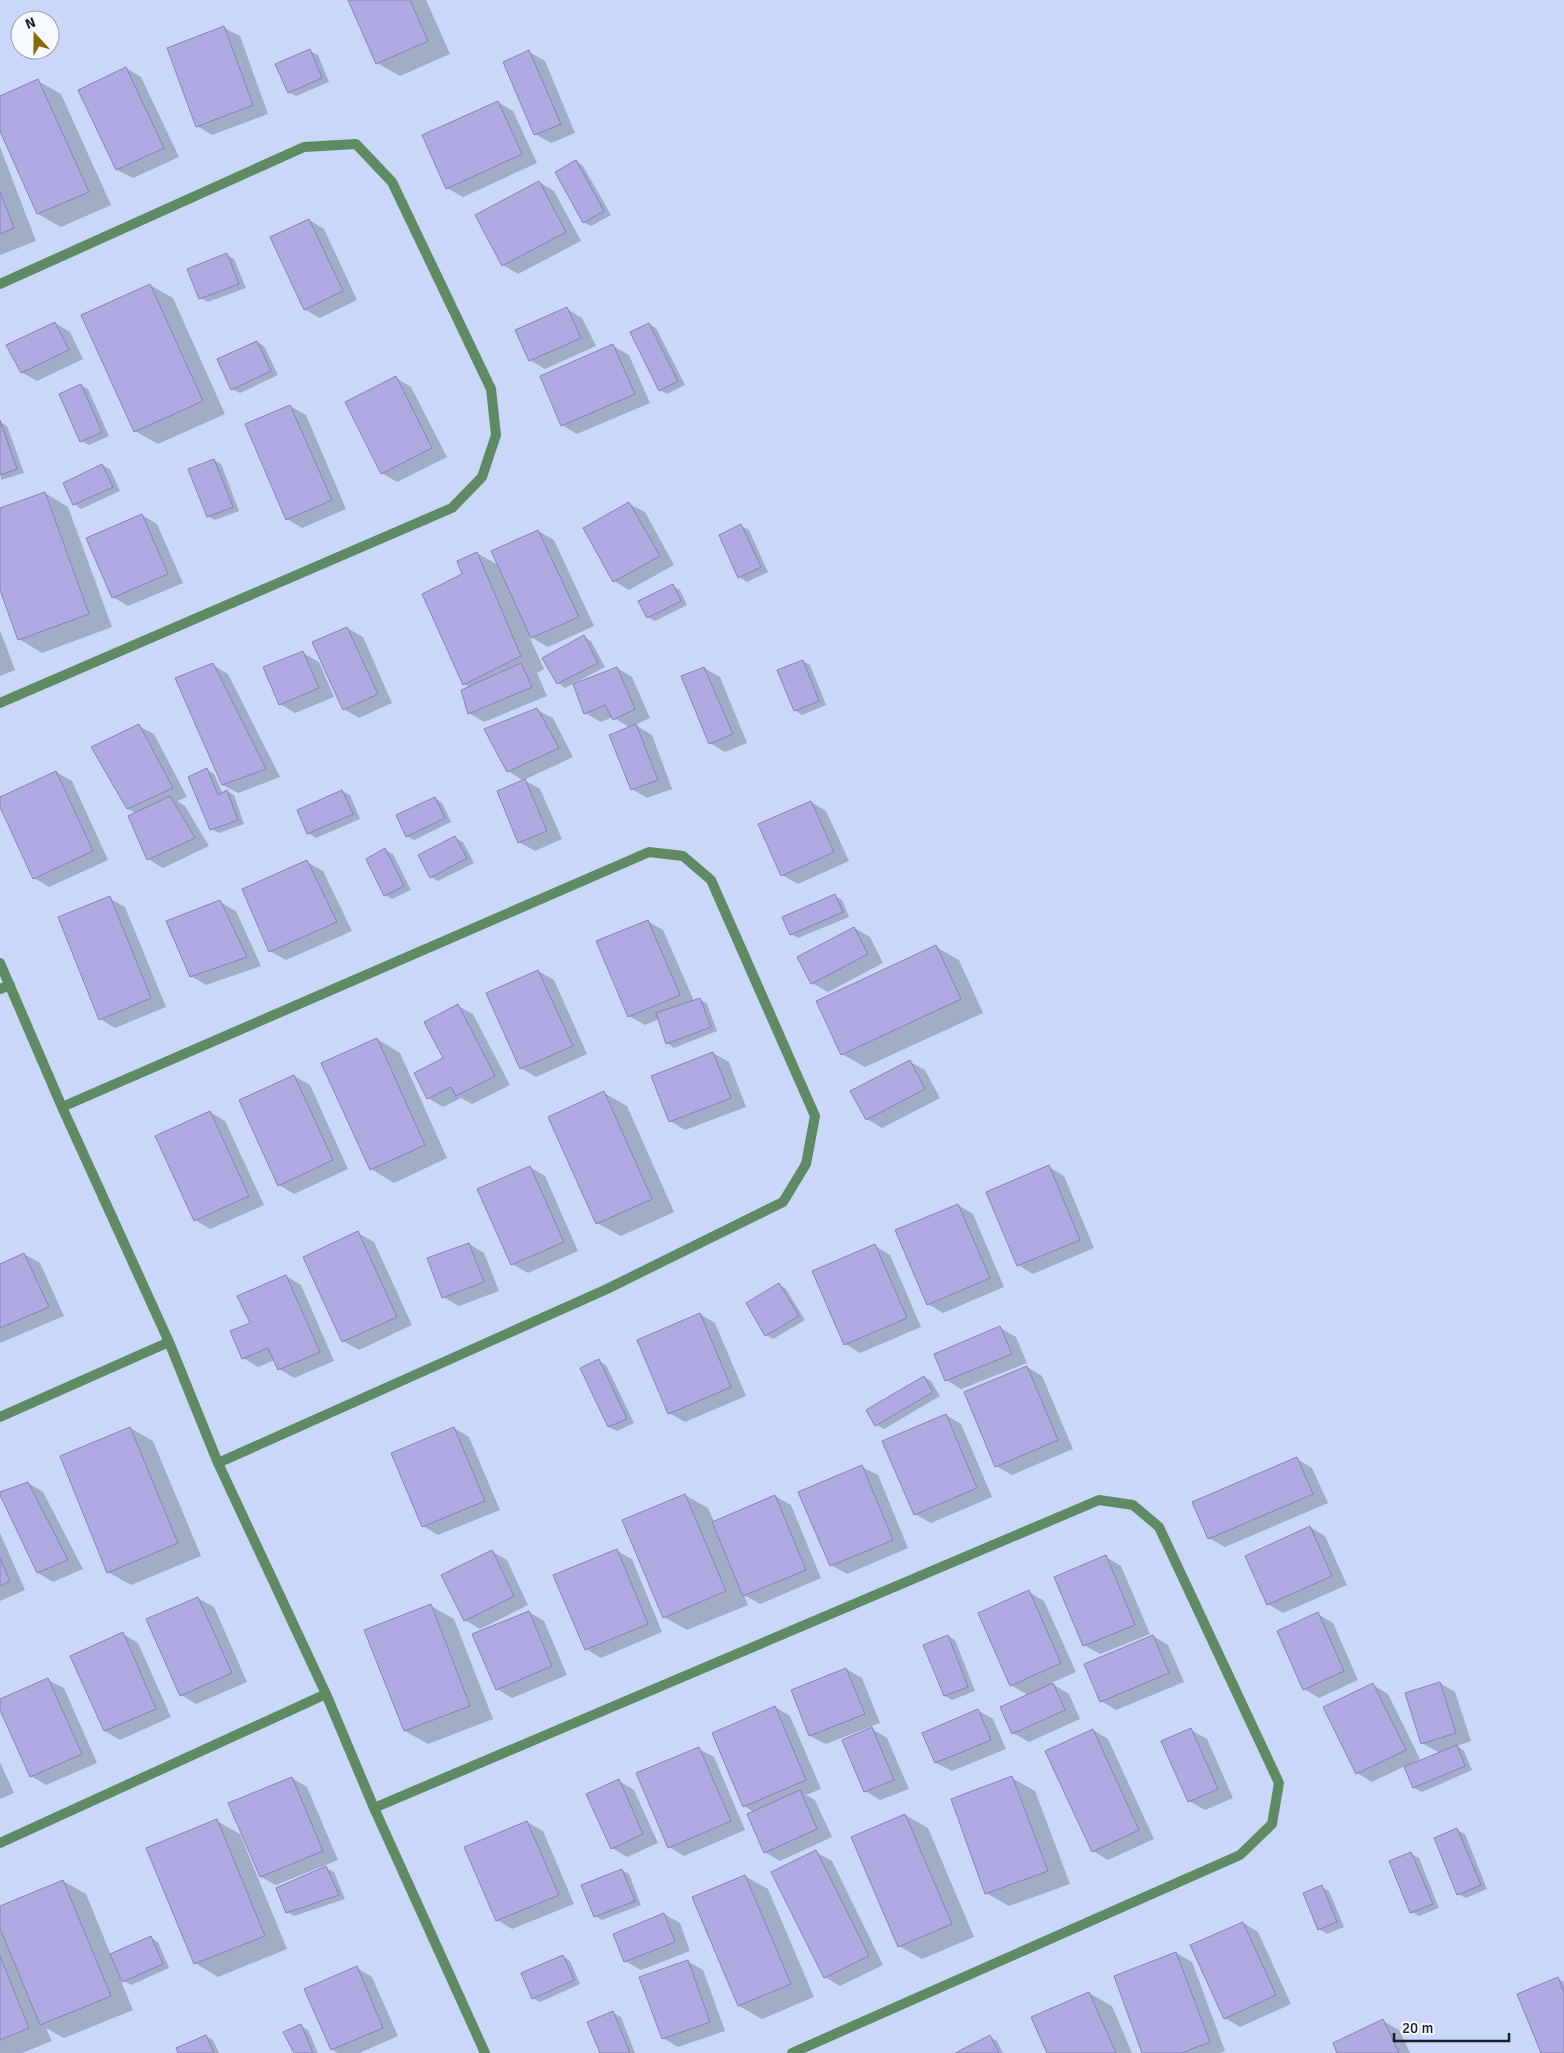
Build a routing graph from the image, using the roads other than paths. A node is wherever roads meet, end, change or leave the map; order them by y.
1 (0, 284) edge
2 (0, 704) edge
3 (0, 963) edge
4 (5, 987) edge
5 (62, 1107) junction
6 (169, 1342) junction
7 (0, 1417) edge
8 (218, 1463) junction
9 (326, 1694) junction
10 (374, 1808) junction
11 (0, 1843) edge
12 (485, 2053) edge
13 (792, 2053) edge

1 - 2 street
3 - 4 street
4 - 5 street
5 - 6 street
5 - 8 street
6 - 7 street
6 - 8 street
8 - 9 street
9 - 10 street
9 - 11 street
10 - 12 street
10 - 13 street

